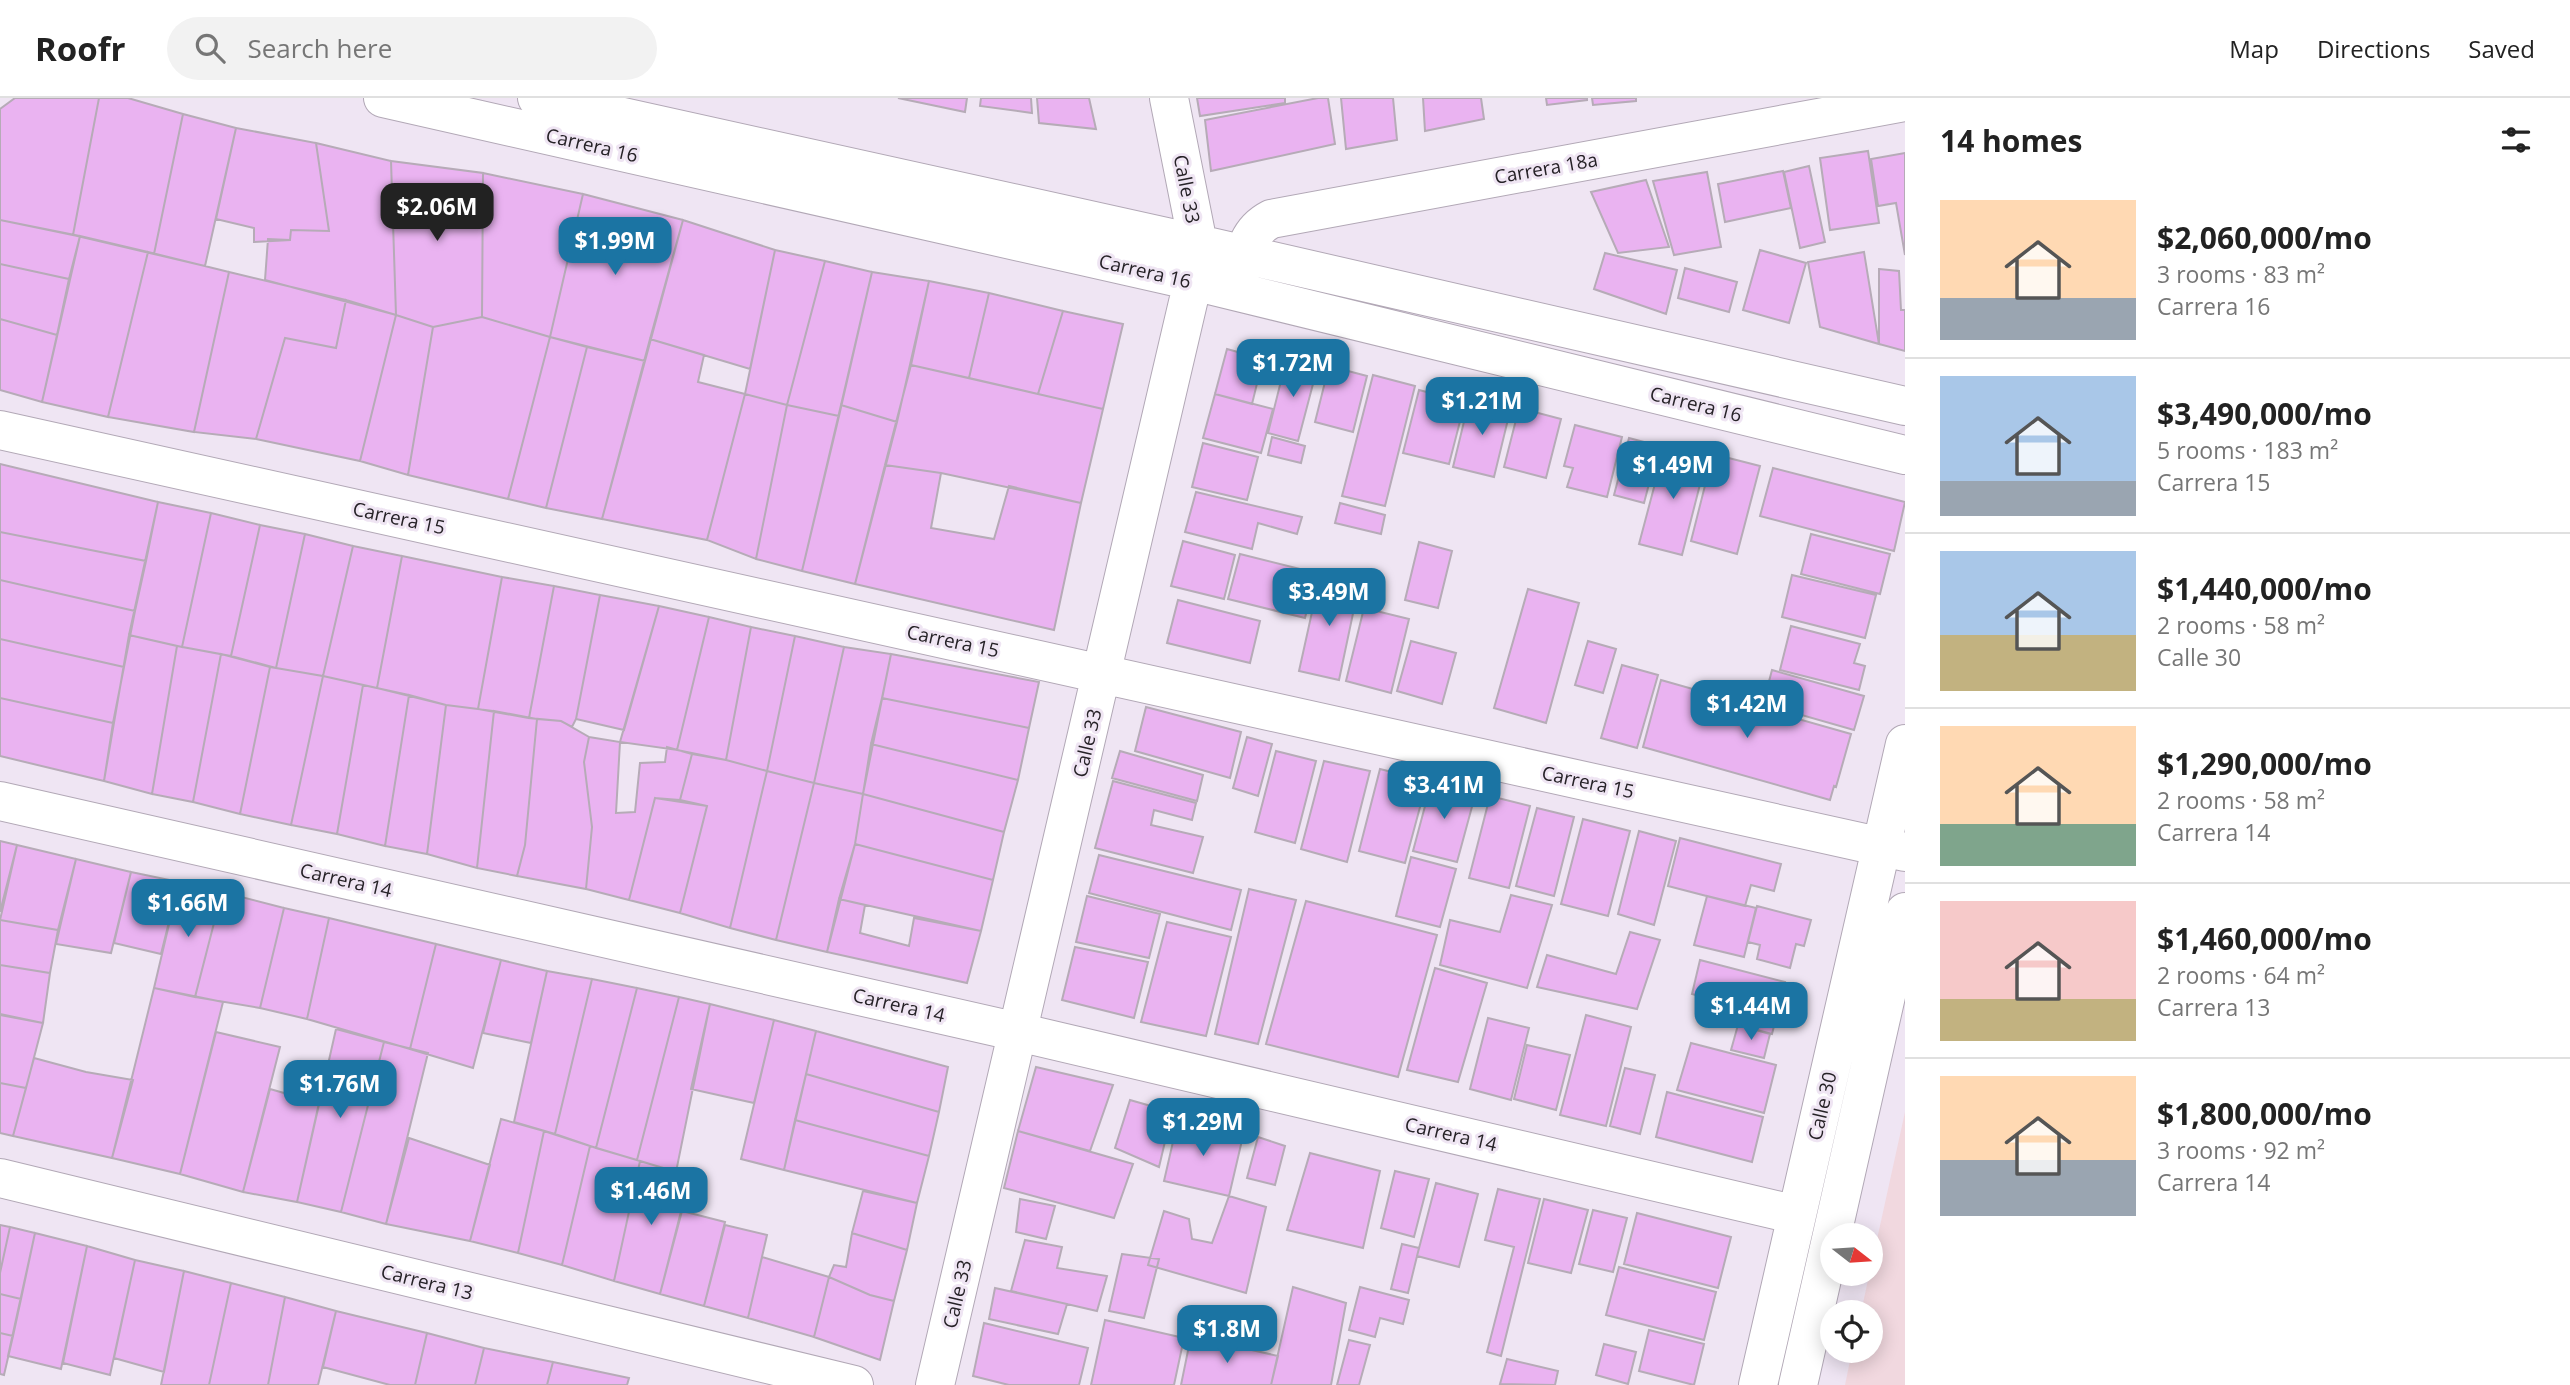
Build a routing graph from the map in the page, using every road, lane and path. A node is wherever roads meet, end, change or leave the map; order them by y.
1 (383, 98) edge
2 (537, 98) edge
3 (1169, 98) edge
4 (1905, 102) edge
5 (1198, 244) junction
6 (1244, 255) junction
7 (1193, 281) junction
8 (1237, 292) junction
9 (1905, 406) edge
10 (0, 430) edge
11 (1905, 455) edge
12 (1103, 674) junction
13 (1905, 744) edge
14 (0, 801) edge
15 (1893, 849) edge
16 (1905, 912) edge
17 (1018, 1032) junction
18 (0, 1178) edge
19 (1797, 1214) junction
20 (854, 1385) edge
21 (935, 1385) edge
22 (1758, 1385) edge
23 (1798, 1385) edge

1 - 7 street, Carrera 16
2 - 5 street, Carrera 16
3 - 5 street, Calle 33
4 - 6 street, Carrera 18a
5 - 6 street, Carrera 16
5 - 7 street, Calle 33
6 - 8 street, Carrera 18a
6 - 9 street, Carrera 16
7 - 8 street, Carrera 16
7 - 12 street, Calle 33
8 - 11 street, Carrera 16
10 - 12 street, Carrera 15
12 - 15 street, Carrera 15
12 - 17 street, Calle 33
13 - 15 street, Calle 30
14 - 17 street, Carrera 14
15 - 19 street, Calle 30
16 - 23 street, Calle 30
17 - 19 street, Carrera 14
17 - 21 street, Calle 33
18 - 20 street, Carrera 13
19 - 22 street, Calle 30

